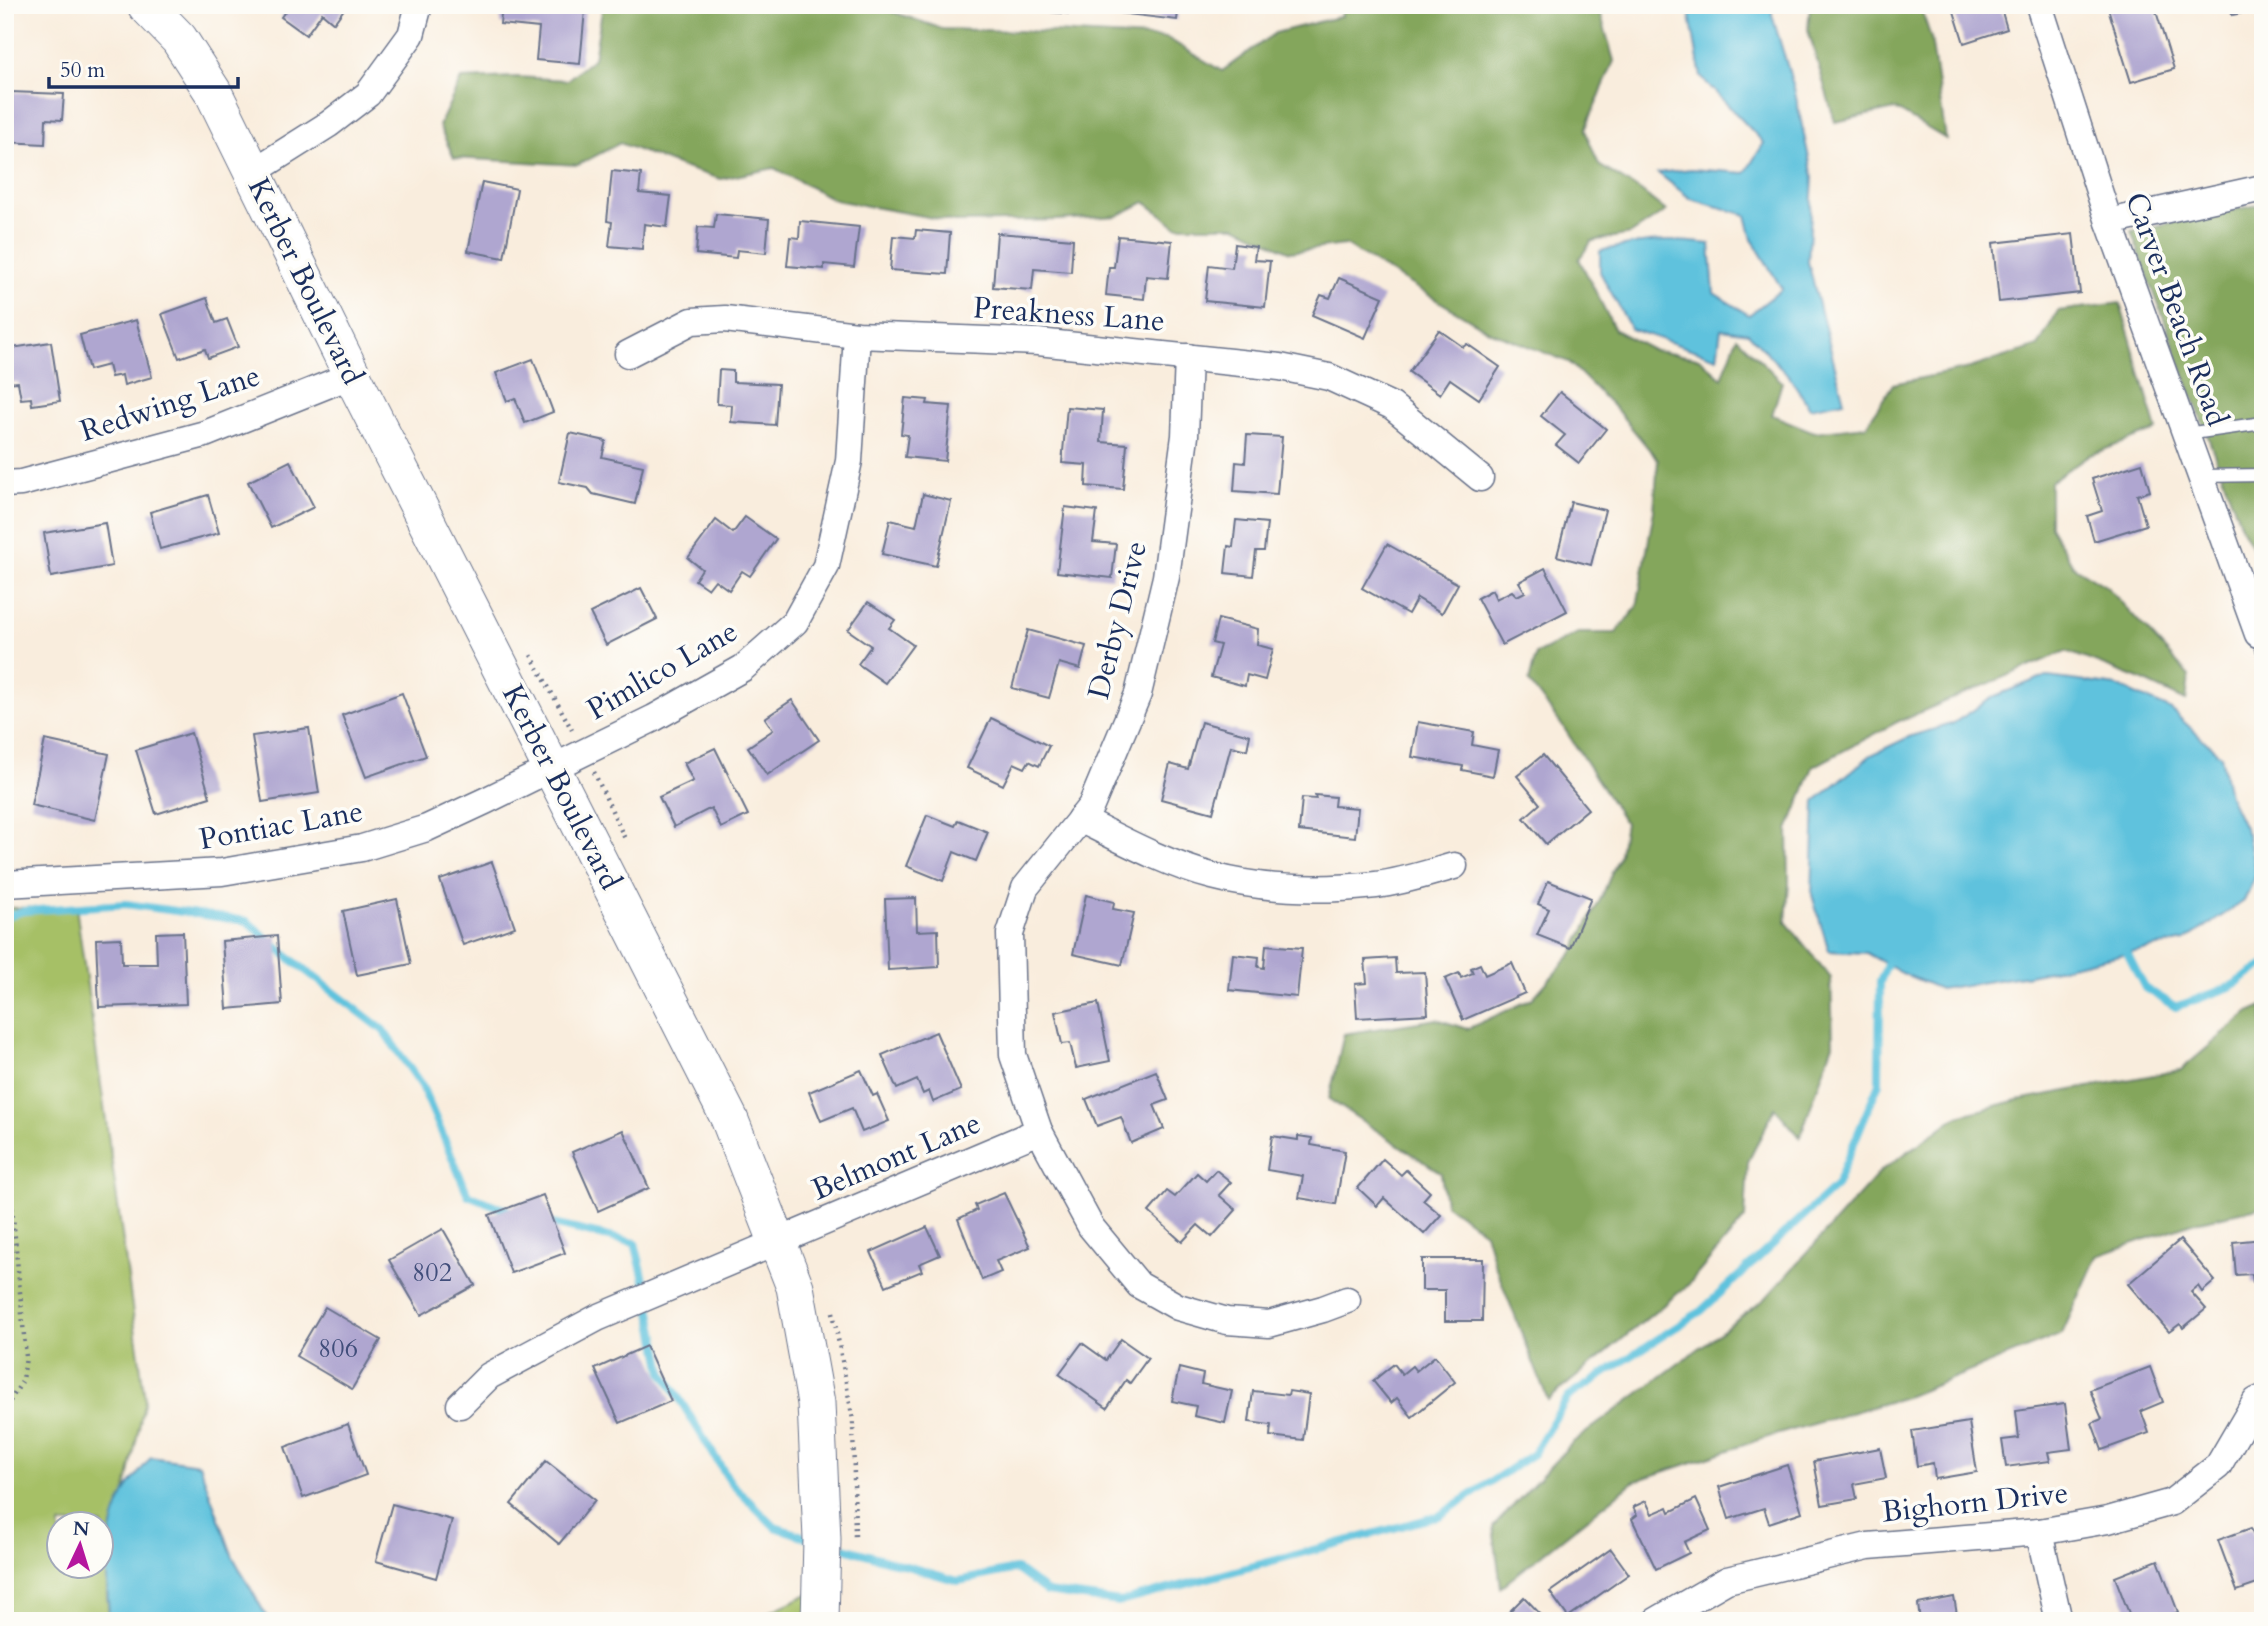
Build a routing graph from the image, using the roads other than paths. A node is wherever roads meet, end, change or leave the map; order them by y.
1 (146, 5) edge
2 (419, 5) edge
3 (2039, 5) edge
4 (253, 172) junction
5 (2263, 188) edge
6 (2109, 222) junction
7 (857, 335) junction
8 (628, 354) dead end
9 (1188, 357) junction
10 (352, 375) junction
11 (2263, 423) edge
12 (2186, 434) junction
13 (2263, 475) edge
14 (2202, 476) junction
15 (1480, 478) dead end
16 (5, 484) edge
17 (2261, 639) edge
18 (552, 769) junction
19 (1080, 819) junction
20 (1454, 866) dead end
21 (5, 884) edge
22 (1039, 1131) junction
23 (779, 1242) junction
24 (1347, 1300) dead end
25 (2263, 1398) edge
26 (460, 1405) dead end
27 (2039, 1532) junction
28 (820, 1621) edge
29 (1656, 1621) edge
30 (2059, 1621) edge

1 - 4 street, Kerber Boulevard
2 - 4 street
3 - 6 street, Carver Beach Road
4 - 10 street, Kerber Boulevard
5 - 6 street
6 - 12 street, Carver Beach Road
7 - 8 street, Preakness Lane
7 - 9 street, Preakness Lane
7 - 18 street, Pimlico Lane
9 - 15 street, Preakness Lane
9 - 19 street, Derby Drive
10 - 16 street, Redwing Lane
10 - 18 street, Kerber Boulevard
11 - 12 lane
12 - 14 street, Carver Beach Road
13 - 14 lane
14 - 17 street, Carver Beach Road
18 - 21 street, Pontiac Lane
18 - 23 street, Kerber Boulevard
19 - 20 street
19 - 22 street, Derby Drive
22 - 23 street, Belmont Lane
22 - 24 street, Derby Drive
23 - 26 street, Belmont Lane
23 - 28 street, Kerber Boulevard
25 - 27 street, Bighorn Drive
27 - 29 street, Bighorn Drive
27 - 30 street

